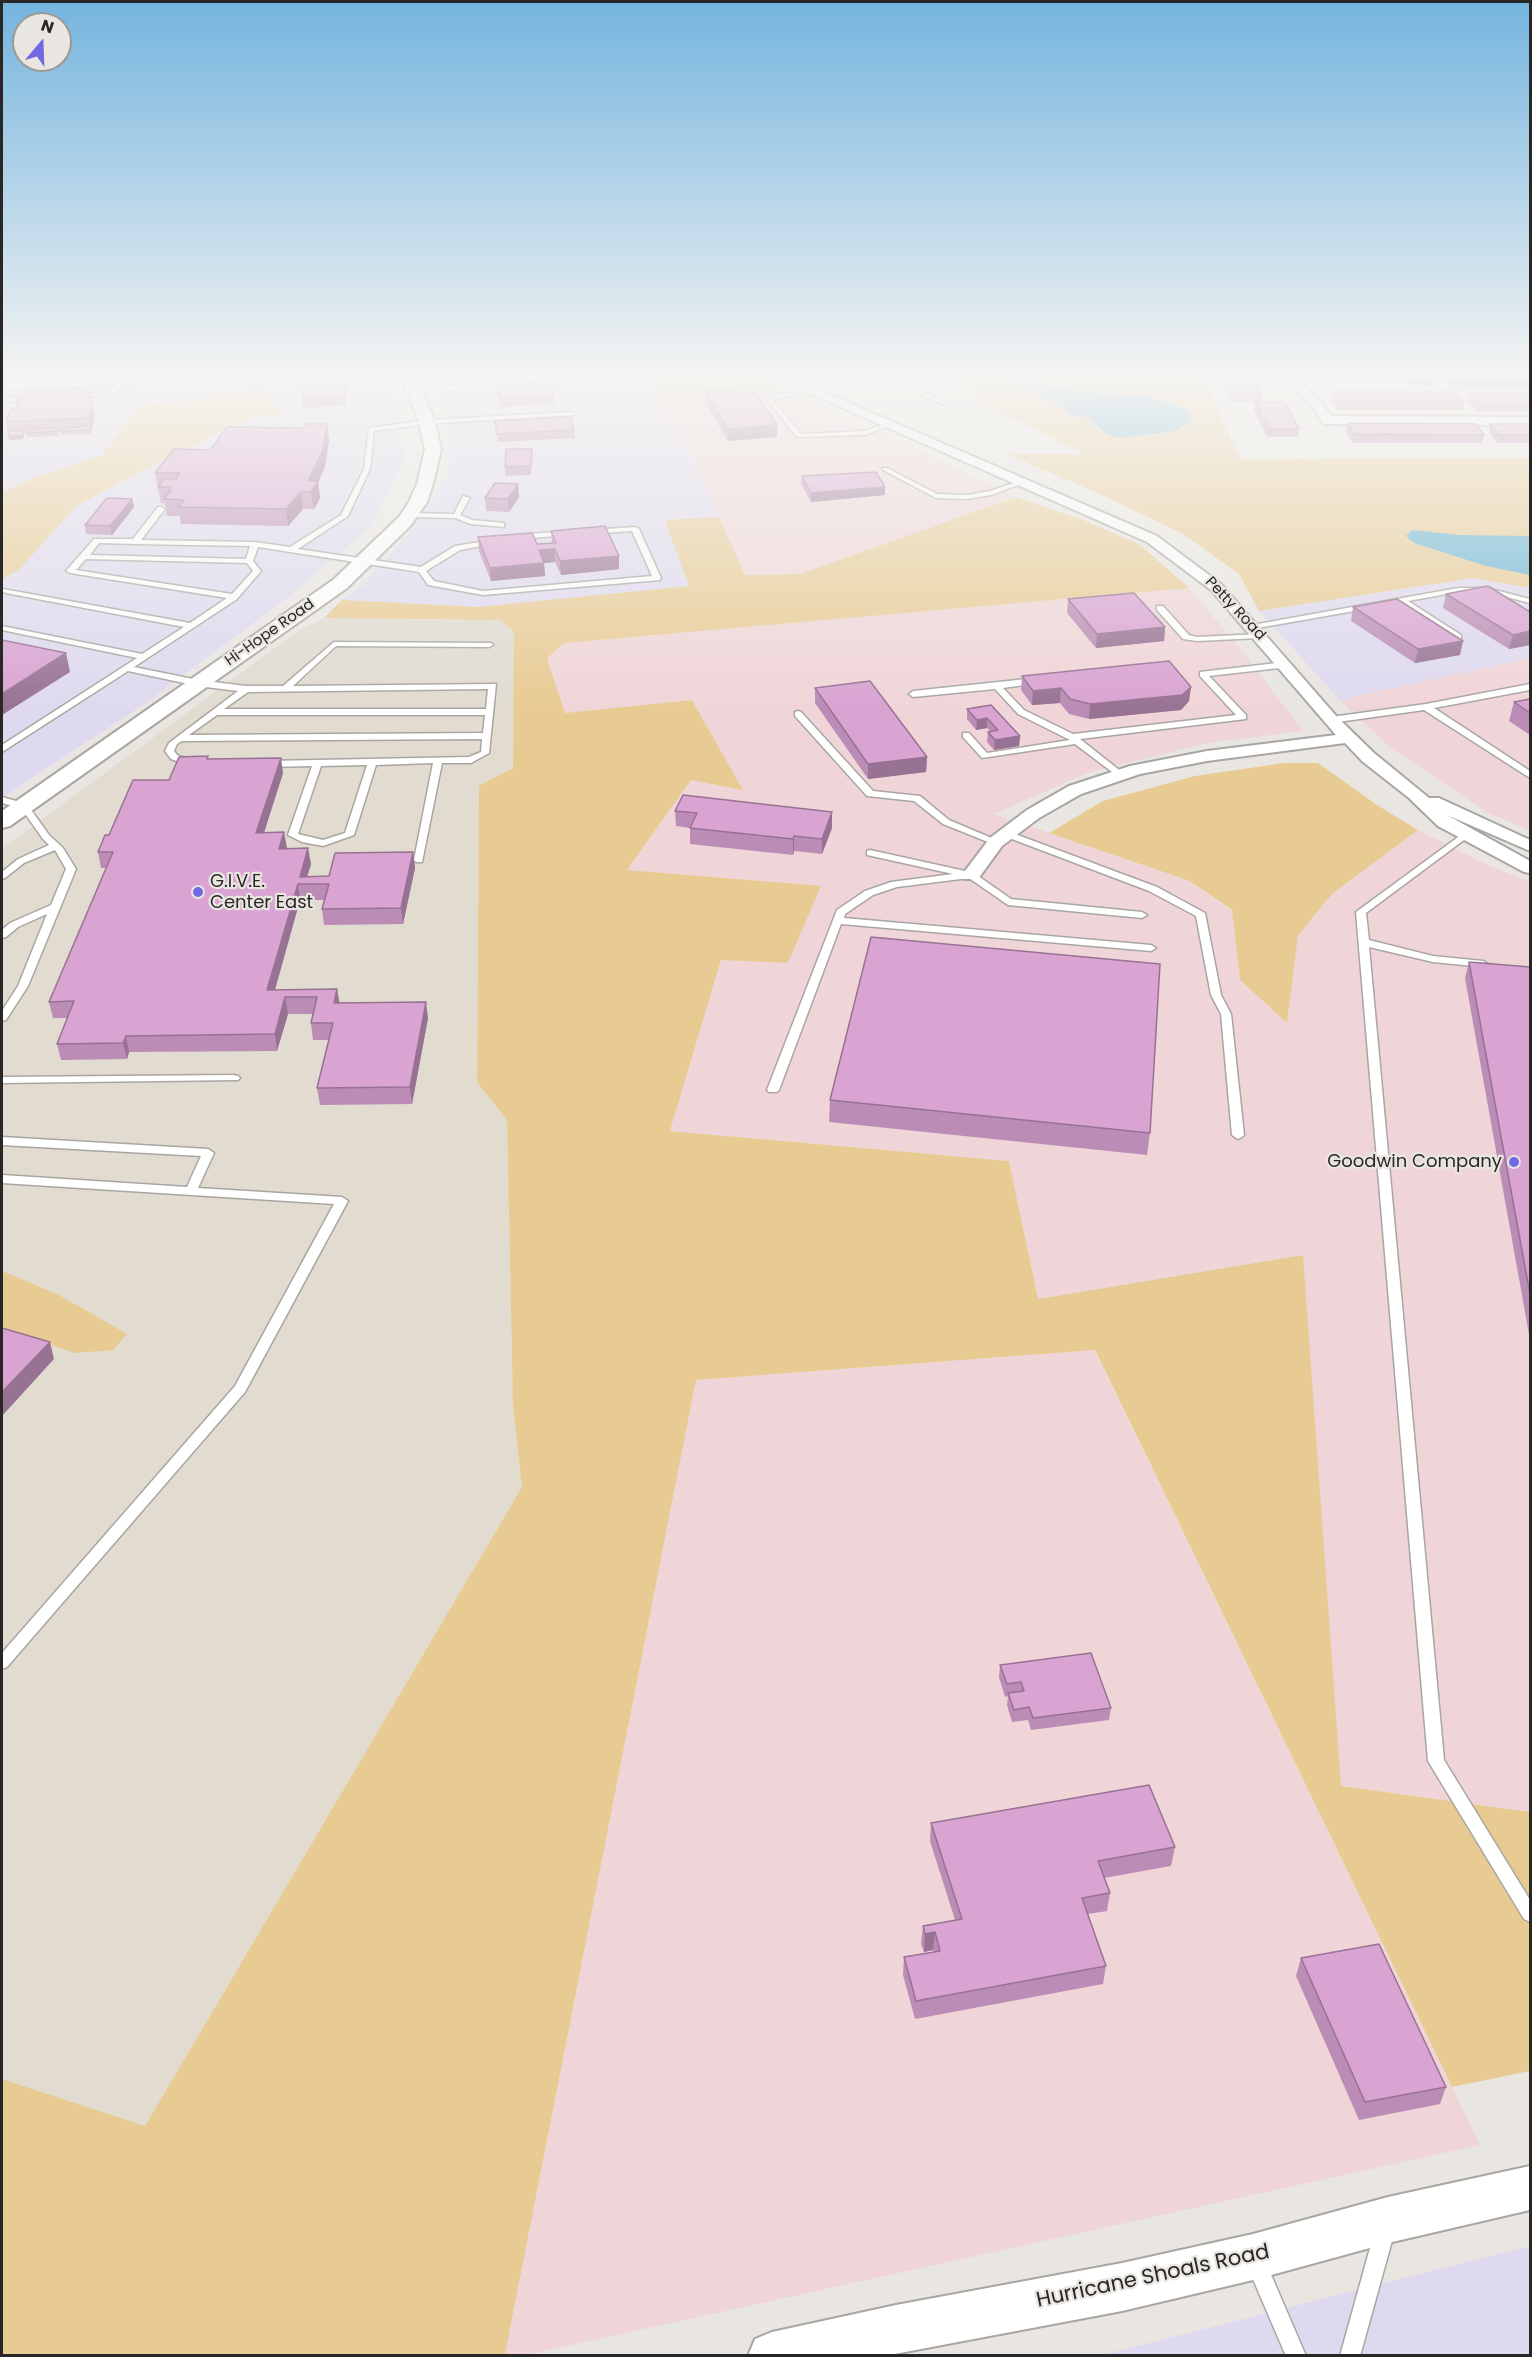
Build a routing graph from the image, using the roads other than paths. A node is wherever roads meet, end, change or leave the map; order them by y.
1 (357, 489) edge
2 (423, 489) edge
3 (923, 489) edge
4 (1003, 489) edge
5 (1034, 489) edge
6 (466, 498) dead end
7 (161, 509) edge
8 (409, 515) junction
9 (456, 516) junction
10 (501, 525) dead end
11 (135, 542) junction
12 (255, 544) junction
13 (291, 550) junction
14 (84, 557) junction
15 (249, 561) junction
16 (365, 562) junction
17 (422, 570) junction
18 (6, 591) dead end
19 (234, 597) junction
20 (1401, 600) junction
21 (1530, 601) edge
22 (1160, 608) dead end
23 (190, 626) junction
24 (2, 628) edge
25 (1256, 632) junction
26 (1458, 637) edge
27 (489, 645) dead end
28 (145, 657) junction
29 (1285, 665) junction
30 (128, 668) junction
31 (1044, 681) edge
32 (198, 683) junction
33 (998, 686) junction
34 (1530, 687) edge
35 (286, 688) junction
36 (246, 689) junction
37 (913, 693) dead end
38 (1426, 707) junction
39 (215, 712) junction
40 (490, 712) junction
41 (798, 714) dead end
42 (1331, 720) junction
43 (966, 735) dead end
44 (487, 736) junction
45 (179, 738) junction
46 (1349, 738) junction
47 (1075, 739) junction
48 (2, 749) edge
49 (438, 761) junction
50 (372, 762) junction
51 (317, 763) junction
52 (258, 764) edge
53 (198, 765) edge
54 (1120, 775) junction
55 (1530, 775) edge
56 (1415, 794) junction
57 (2, 800) edge
58 (24, 806) junction
59 (2, 821) edge
60 (1465, 835) junction
61 (1001, 838) junction
62 (56, 846) junction
63 (1530, 846) edge
64 (870, 853) dead end
65 (419, 860) dead end
66 (1530, 868) edge
67 (971, 875) junction
68 (2, 876) edge
69 (56, 907) junction
70 (1142, 915) dead end
71 (838, 921) junction
72 (2, 935) edge
73 (1364, 942) junction
74 (1151, 948) dead end
75 (1498, 965) edge
76 (2, 1018) edge
77 (234, 1078) dead end
78 (2, 1080) edge
79 (772, 1090) dead end
80 (1238, 1135) dead end
81 (2, 1141) edge
82 (2, 1179) edge
83 (191, 1191) junction
84 (2, 1663) edge
85 (1530, 1914) edge
86 (1530, 2188) edge
87 (1388, 2220) junction
88 (1253, 2257) junction
89 (772, 2355) edge
90 (1296, 2355) edge
91 (1350, 2355) edge

1 - 13 lane
2 - 8 street, Hi-Hope Road
3 - 4 lane
5 - 25 street, Petty Road
6 - 9 lane
7 - 11 lane
8 - 9 lane
8 - 16 street, Hi-Hope Road
9 - 10 lane
11 - 12 lane
11 - 14 lane
12 - 13 lane
12 - 15 lane
13 - 16 lane
14 - 15 lane
14 - 19 lane
15 - 19 lane
16 - 17 lane
16 - 32 street, Hi-Hope Road
17 - 17 lane
18 - 23 lane
19 - 23 lane
20 - 21 lane
20 - 25 lane
20 - 26 lane
22 - 25 lane
23 - 28 lane
24 - 28 lane
25 - 29 street, Petty Road
27 - 35 lane
28 - 30 lane
29 - 42 street, Petty Road
29 - 47 lane
30 - 32 lane
30 - 48 lane
31 - 33 lane
32 - 36 lane
32 - 58 street, Hi-Hope Road
33 - 37 lane
33 - 47 lane
34 - 38 lane
35 - 36 lane
35 - 40 lane
36 - 39 lane
38 - 42 lane
38 - 55 lane
39 - 40 lane
39 - 45 lane
40 - 44 lane
41 - 61 lane
42 - 46 street, Petty Road
43 - 47 lane
44 - 45 lane
44 - 49 lane
45 - 53 lane
46 - 54 street
46 - 56 street, Petty Road
47 - 54 lane
49 - 50 lane
49 - 65 lane
50 - 51 lane
50 - 51 lane
51 - 52 lane
54 - 61 street
56 - 60 street, Petty Road
56 - 63 street, Petty Road
57 - 58 lane
58 - 59 street, Hi-Hope Road
58 - 62 lane
60 - 66 street, Petty Road
60 - 73 lane
61 - 67 street
61 - 80 lane
62 - 68 lane
62 - 69 lane
64 - 67 lane
67 - 70 lane
67 - 71 lane
69 - 72 lane
69 - 76 lane
71 - 74 lane
71 - 79 lane
73 - 75 lane
73 - 85 lane
77 - 78 lane
81 - 83 lane
82 - 83 lane
83 - 84 lane
86 - 87 street, Hurricane Shoals Road
87 - 88 street, Hurricane Shoals Road
87 - 91 lane
88 - 89 street, Hurricane Shoals Road
88 - 90 lane

